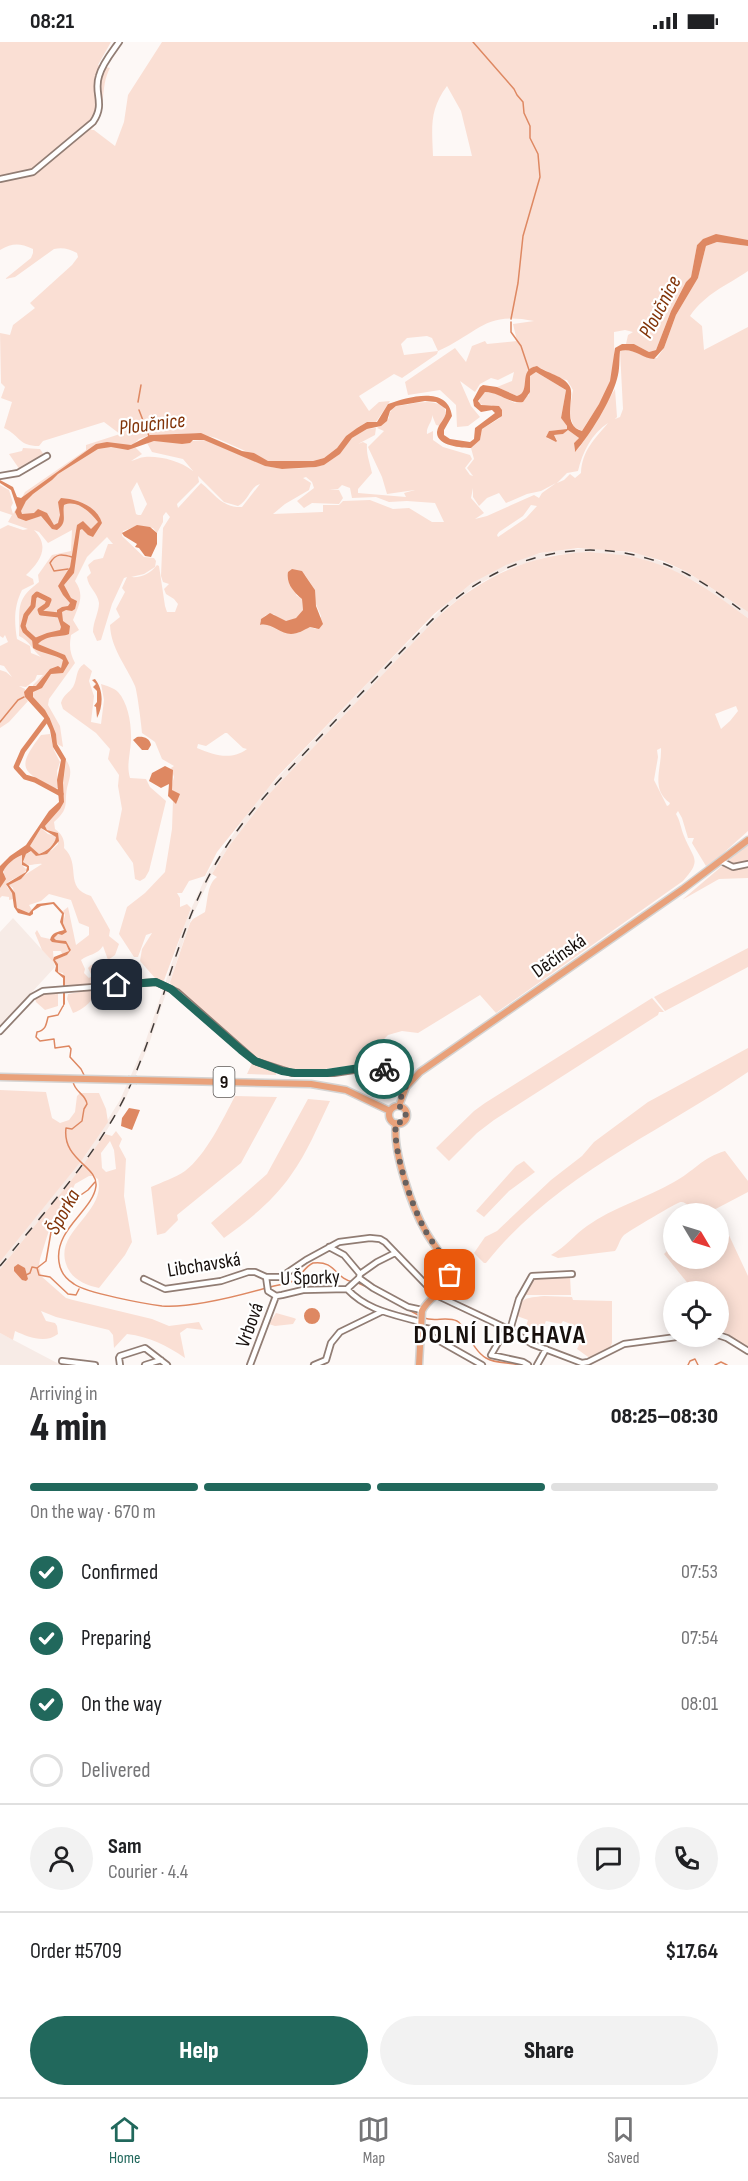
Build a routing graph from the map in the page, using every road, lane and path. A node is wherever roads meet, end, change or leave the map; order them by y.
1 (119, 42) edge
2 (0, 179) edge
3 (47, 456) dead end
4 (0, 476) edge
5 (748, 840) edge
6 (721, 861) junction
7 (748, 864) edge
8 (0, 1031) edge
9 (0, 1077) edge
10 (408, 1083) junction
11 (399, 1106) junction
12 (390, 1111) junction
13 (396, 1123) junction
14 (329, 1247) junction
15 (395, 1253) junction
16 (572, 1274) dead end
17 (266, 1277) junction
18 (144, 1279) dead end
19 (357, 1279) junction
20 (347, 1289) junction
21 (436, 1295) junction
22 (276, 1296) junction
23 (381, 1312) junction
24 (421, 1318) junction
25 (508, 1329) junction
26 (429, 1335) junction
27 (421, 1336) junction
28 (663, 1339) edge
29 (729, 1339) edge
30 (546, 1349) junction
31 (748, 1351) edge
32 (161, 1360) junction
33 (62, 1361) dead end
34 (95, 1365) edge
35 (120, 1365) edge
36 (145, 1365) edge
37 (167, 1365) edge
38 (250, 1365) edge
39 (314, 1365) edge
40 (419, 1365) edge
41 (482, 1365) edge
42 (528, 1365) edge
43 (537, 1365) edge

1 - 2 street
3 - 4 street
5 - 6 main road, Děčínská
6 - 7 street
6 - 10 main road, Děčínská
8 - 10 street
9 - 12 main road, 9, bridge
10 - 11 main road, Děčínská
11 - 12 main road
11 - 13 main road
12 - 13 main road
13 - 21 main road
14 - 15 street, Libchavská
14 - 17 street, Libchavská
14 - 19 street
15 - 19 street
15 - 21 street, Libchavská
16 - 25 street
17 - 18 street, Libchavská
17 - 22 street, U Šporky
19 - 20 street
19 - 24 street
20 - 22 street, U Šporky
20 - 23 street, U Šporky
21 - 24 main road
21 - 25 street, Libchavská
22 - 38 street, Vrbová
23 - 24 street, U Šporky
23 - 39 street
24 - 26 street
24 - 27 main road
25 - 30 street, Libchavská
25 - 42 street
26 - 27 street
26 - 41 street
27 - 40 main road
28 - 30 street, Libchavská
29 - 31 street
30 - 43 street
32 - 35 street
32 - 36 street
32 - 37 street
33 - 34 street

